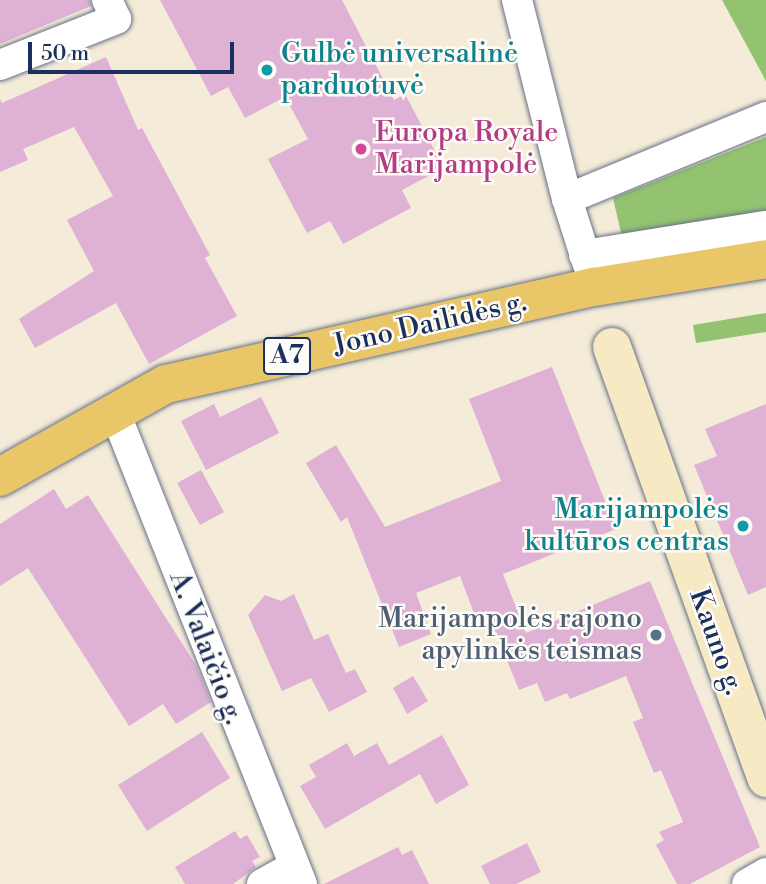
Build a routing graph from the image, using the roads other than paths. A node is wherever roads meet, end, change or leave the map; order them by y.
1 (517, 0) edge
2 (111, 10) edge
3 (0, 65) edge
4 (766, 117) edge
5 (566, 199) junction
6 (766, 226) edge
7 (766, 259) edge
8 (589, 269) junction
9 (612, 347) dead end
10 (114, 410) junction
11 (0, 477) edge
12 (766, 778) edge
13 (766, 873) edge
14 (298, 876) edge
15 (262, 884) edge
16 (747, 884) edge

1 - 5 street
2 - 3 street
4 - 5 street
5 - 8 street
6 - 8 street
7 - 8 highway, A7
8 - 10 highway, Jono Dailidės g. / A7
9 - 12 street, Kauno g.
10 - 11 highway, Jono Dailidės g. / A7
10 - 14 street, A. Valaičio g.
13 - 16 street
14 - 15 street

